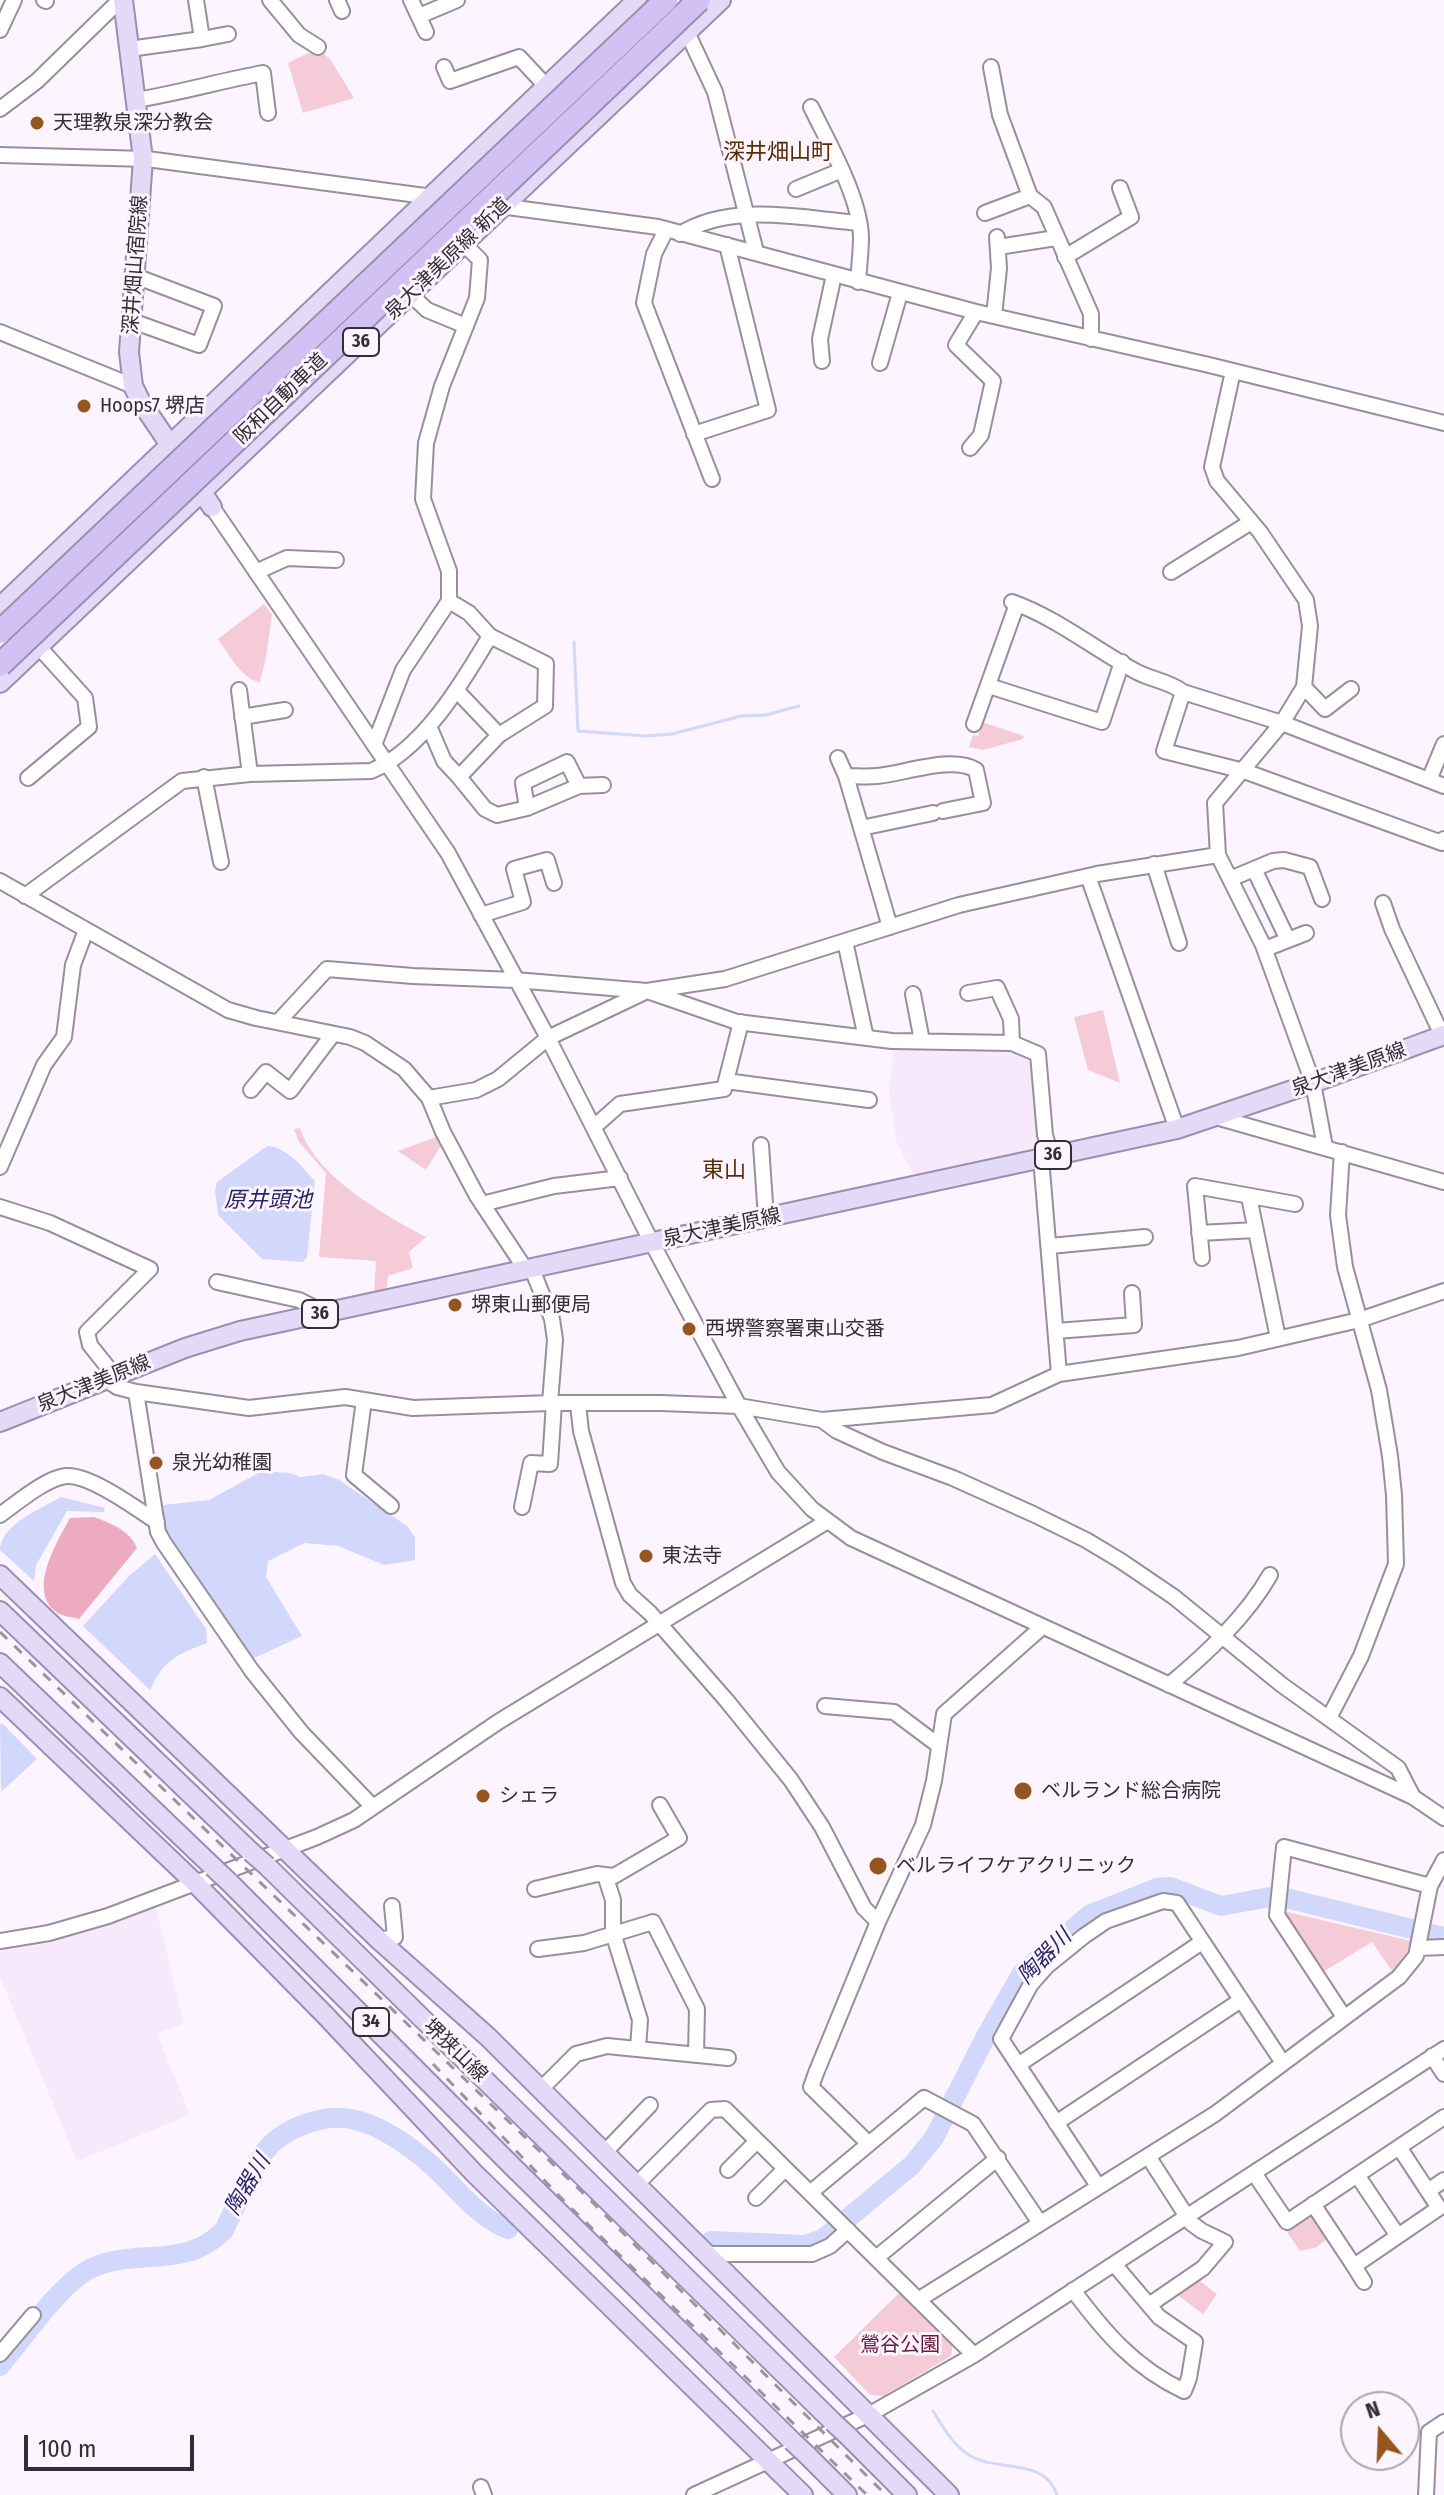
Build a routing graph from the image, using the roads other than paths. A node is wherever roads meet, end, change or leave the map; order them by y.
1 (14, 0) edge
2 (196, 0) edge
3 (411, 0) edge
4 (457, 0) edge
5 (637, 0) edge
6 (669, 0) edge
7 (699, 0) edge
8 (721, 0) edge
9 (277, 2) edge
10 (115, 3) edge
11 (419, 16) junction
12 (0, 30) edge
13 (688, 30) junction
14 (426, 32) dead end
15 (228, 34) dead end
16 (202, 39) junction
17 (318, 47) dead end
18 (129, 49) junction
19 (444, 67) dead end
20 (991, 67) dead end
21 (546, 86) junction
22 (136, 100) junction
23 (811, 107) dead end
24 (0, 109) edge
25 (268, 113) dead end
26 (0, 155) edge
27 (143, 159) junction
28 (842, 170) junction
29 (1120, 188) dead end
30 (796, 189) dead end
31 (1030, 196) junction
32 (430, 198) junction
33 (503, 206) junction
34 (985, 213) dead end
35 (747, 214) junction
36 (858, 223) junction
37 (673, 232) junction
38 (1056, 238) junction
39 (464, 244) junction
40 (727, 245) junction
41 (756, 252) junction
42 (1065, 257) junction
43 (834, 275) junction
44 (135, 276) junction
45 (858, 282) junction
46 (900, 293) junction
47 (411, 295) junction
48 (976, 312) junction
49 (994, 316) junction
50 (132, 321) junction
51 (466, 326) junction
52 (0, 332) edge
53 (1091, 339) junction
54 (822, 361) dead end
55 (880, 363) dead end
56 (1233, 371) junction
57 (133, 386) junction
58 (1444, 423) edge
59 (694, 434) junction
60 (171, 446) junction
61 (970, 448) dead end
62 (712, 479) dead end
63 (207, 500) junction
64 (1251, 522) junction
65 (336, 560) dead end
66 (256, 572) junction
67 (1171, 572) dead end
68 (449, 601) junction
69 (0, 607) edge
70 (0, 632) edge
71 (490, 636) junction
72 (39, 647) junction
73 (1122, 662) junction
74 (0, 665) edge
75 (0, 683) edge
76 (989, 686) junction
77 (1304, 687) junction
78 (1351, 689) dead end
79 (239, 690) dead end
80 (458, 692) junction
81 (1183, 692) junction
82 (285, 710) dead end
83 (242, 717) junction
84 (1282, 723) junction
85 (974, 724) dead end
86 (429, 726) junction
87 (499, 735) junction
88 (1444, 744) edge
89 (374, 745) junction
90 (838, 758) dead end
91 (388, 765) junction
92 (1244, 771) junction
93 (250, 774) junction
94 (846, 776) junction
95 (204, 777) junction
96 (459, 777) junction
97 (28, 778) dead end
98 (1429, 780) junction
99 (603, 785) dead end
100 (579, 786) junction
101 (1444, 786) edge
102 (527, 808) junction
103 (861, 828) junction
104 (1444, 839) edge
105 (1218, 855) junction
106 (221, 862) dead end
107 (1154, 864) junction
108 (1254, 869) junction
109 (1088, 876) junction
110 (1230, 879) junction
111 (0, 881) edge
112 (554, 883) dead end
113 (25, 896) junction
114 (1322, 899) dead end
115 (1383, 903) dead end
116 (481, 915) junction
117 (890, 927) junction
118 (86, 930) junction
119 (1306, 933) dead end
120 (1288, 940) junction
121 (845, 941) junction
122 (1179, 943) dead end
123 (1265, 949) junction
124 (515, 980) junction
125 (647, 991) junction
126 (968, 993) dead end
127 (913, 994) dead end
128 (278, 1022) junction
129 (741, 1022) junction
130 (333, 1034) junction
131 (1443, 1035) edge
132 (548, 1038) junction
133 (866, 1038) junction
134 (922, 1041) junction
135 (1012, 1043) junction
136 (726, 1081) junction
137 (1313, 1083) junction
138 (251, 1090) dead end
139 (429, 1098) junction
140 (869, 1100) dead end
141 (1216, 1117) junction
142 (594, 1127) junction
143 (1177, 1129) junction
144 (761, 1145) dead end
145 (1325, 1147) junction
146 (1342, 1152) junction
147 (1046, 1157) junction
148 (0, 1167) edge
149 (620, 1178) junction
150 (1444, 1182) edge
151 (1249, 1197) junction
152 (482, 1204) junction
153 (1295, 1204) dead end
154 (0, 1207) edge
155 (766, 1218) junction
156 (1256, 1230) junction
157 (1199, 1233) junction
158 (1145, 1237) dead end
159 (652, 1243) junction
160 (1050, 1246) junction
161 (1202, 1258) dead end
162 (529, 1270) junction
163 (217, 1282) dead end
164 (1444, 1291) edge
165 (1132, 1293) dead end
166 (325, 1313) junction
167 (1359, 1320) junction
168 (1056, 1331) junction
169 (1278, 1338) junction
170 (1059, 1374) junction
171 (109, 1377) junction
172 (136, 1392) junction
173 (364, 1400) junction
174 (552, 1403) junction
175 (578, 1404) junction
176 (739, 1406) junction
177 (822, 1420) junction
178 (0, 1422) edge
179 (391, 1506) dead end
180 (522, 1507) dead end
181 (0, 1515) edge
182 (157, 1522) junction
183 (826, 1522) junction
184 (0, 1575) edge
185 (1270, 1575) dead end
186 (0, 1611) edge
187 (657, 1623) junction
188 (1041, 1628) junction
189 (1220, 1637) junction
190 (0, 1663) edge
191 (1169, 1685) junction
192 (0, 1697) edge
193 (825, 1706) dead end
194 (1329, 1718) junction
195 (938, 1745) junction
196 (1413, 1797) junction
197 (660, 1805) dead end
198 (373, 1807) junction
199 (1444, 1818) edge
200 (283, 1849) junction
201 (1444, 1860) edge
202 (605, 1875) junction
203 (195, 1883) junction
204 (1430, 1886) junction
205 (535, 1889) dead end
206 (392, 1906) dead end
207 (878, 1922) junction
208 (613, 1933) junction
209 (1420, 1938) junction
210 (379, 1940) junction
211 (0, 1941) edge
212 (1202, 1942) junction
213 (1444, 1947) edge
214 (538, 1949) dead end
215 (1241, 2000) junction
216 (1344, 2017) junction
217 (638, 2049) junction
218 (1438, 2052) edge
219 (696, 2054) junction
220 (728, 2058) dead end
221 (1283, 2063) junction
222 (1018, 2065) junction
223 (1444, 2074) edge
224 (541, 2089) junction
225 (650, 2105) dead end
226 (1444, 2117) edge
227 (1056, 2123) junction
228 (757, 2141) junction
229 (868, 2143) junction
230 (1399, 2147) junction
231 (605, 2152) junction
232 (1148, 2156) junction
233 (998, 2158) junction
234 (785, 2169) junction
235 (728, 2170) dead end
236 (1254, 2173) junction
237 (1357, 2175) junction
238 (1444, 2180) edge
239 (637, 2184) junction
240 (1098, 2186) junction
241 (1428, 2191) junction
242 (810, 2193) junction
243 (756, 2198) dead end
244 (1313, 2204) junction
245 (1442, 2212) edge
246 (1187, 2216) junction
247 (1040, 2223) junction
248 (843, 2226) junction
249 (1398, 2236) junction
250 (707, 2254) junction
251 (876, 2258) junction
252 (1114, 2264) junction
253 (1354, 2266) junction
254 (1364, 2282) dead end
255 (1073, 2290) junction
256 (918, 2300) junction
257 (1149, 2305) junction
258 (33, 2315) dead end
259 (0, 2354) edge
260 (974, 2355) junction
261 (870, 2414) junction
262 (1444, 2422) edge
263 (768, 2462) junction
264 (694, 2495) edge
265 (803, 2495) edge
266 (847, 2495) edge
267 (907, 2495) edge
268 (949, 2495) edge
269 (1426, 2495) edge

1 - 12 street
2 - 16 street
3 - 11 street
4 - 11 street
5 - 21 main road
6 - 13 street
6 - 70 highway, 阪和自動車道, bridge
7 - 74 highway, 阪和自動車道, bridge
8 - 13 main road, 泉大津美原線 新道 / 36
9 - 17 street
10 - 18 main road, 深井畑山宿院線
10 - 24 street
11 - 14 street
13 - 33 main road, 泉大津美原線 新道 / 36
13 - 35 street
15 - 16 street
16 - 18 street
18 - 22 main road, 深井畑山宿院線
19 - 21 street
20 - 31 street
21 - 32 main road
22 - 25 street
22 - 27 main road, 深井畑山宿院線
23 - 28 street
26 - 27 street
27 - 32 street
27 - 44 main road, 深井畑山宿院線
28 - 30 street
28 - 36 street
29 - 42 street
31 - 34 street
31 - 38 street
32 - 33 street
32 - 60 main road
33 - 37 street
33 - 39 main road, 泉大津美原線 新道 / 36
35 - 36 street
35 - 37 street
35 - 41 street
36 - 45 street
37 - 40 street
37 - 59 street
38 - 42 street
38 - 49 street
39 - 47 main road, 泉大津美原線 新道 / 36
39 - 51 street
40 - 41 street
40 - 59 street
41 - 43 street
42 - 53 street
43 - 45 street
43 - 54 street
44 - 50 main road, 深井畑山宿院線
44 - 50 street
45 - 46 street
46 - 48 street
46 - 55 street
47 - 51 street
47 - 63 main road, 泉大津美原線 新道 / 36
48 - 49 street
48 - 61 street
49 - 53 street
50 - 57 main road, 深井畑山宿院線
51 - 68 street
52 - 57 street
53 - 56 street
56 - 58 street
56 - 64 street
57 - 60 main road, 深井畑山宿院線
59 - 62 street
60 - 63 main road, 深井畑山宿院線
60 - 69 main road
63 - 66 street
63 - 72 main road, 泉大津美原線 新道 / 36
64 - 67 street
64 - 77 street
65 - 66 street
66 - 89 street
68 - 71 street
68 - 89 street
71 - 80 street
71 - 87 street
72 - 75 main road, 泉大津美原線 新道 / 36
72 - 97 street
73 - 76 street
73 - 76 street
73 - 81 street
76 - 85 street
77 - 78 street
77 - 84 street
79 - 83 street
80 - 86 street
80 - 87 street
81 - 84 street
81 - 92 street
82 - 83 street
83 - 93 street
84 - 92 street
84 - 98 street
86 - 91 street
86 - 96 street
87 - 96 street
88 - 98 street
89 - 91 street
90 - 94 street
91 - 93 street
91 - 116 street
92 - 104 street
92 - 105 street
93 - 95 street
94 - 103 street
94 - 103 street
95 - 106 street
95 - 113 street
96 - 102 street
98 - 101 street
99 - 100 street
100 - 102 street
100 - 102 street
103 - 117 street
105 - 107 street
105 - 110 street
107 - 109 street
107 - 122 street
108 - 110 street
108 - 114 street
108 - 120 street
109 - 117 street
109 - 143 street
110 - 123 street
111 - 113 street
112 - 116 street
113 - 118 street
115 - 131 street
116 - 124 street
117 - 121 street
118 - 128 street
118 - 148 street
119 - 120 street
120 - 123 street
121 - 125 street
121 - 133 street
123 - 137 street
124 - 125 street
124 - 128 street
124 - 132 street
125 - 129 street
125 - 132 street
126 - 135 street
127 - 134 street
128 - 130 street
129 - 133 street
129 - 136 street
130 - 138 street
130 - 139 street
131 - 137 main road, 泉大津美原線 / 36
132 - 139 street
132 - 142 street
133 - 134 street
134 - 135 street
135 - 147 street
136 - 140 street
136 - 142 street
137 - 141 main road, 泉大津美原線 / 36
137 - 145 street
139 - 152 street
141 - 143 main road, 泉大津美原線 / 36
141 - 145 street
142 - 149 street
143 - 147 main road, 泉大津美原線 / 36
144 - 155 street
145 - 146 street
146 - 150 street
146 - 167 street
147 - 155 main road, 泉大津美原線 / 36
147 - 160 street
149 - 152 street
149 - 159 street
151 - 153 street
151 - 156 street
151 - 157 street
152 - 162 street
154 - 171 street
155 - 159 main road, 泉大津美原線 / 36
156 - 157 street
156 - 169 street
157 - 161 street
158 - 160 street
159 - 162 main road, 泉大津美原線 / 36
159 - 176 street
160 - 168 street
162 - 166 main road, 泉大津美原線 / 36
162 - 174 street
163 - 166 street
164 - 167 street
165 - 168 street
166 - 171 main road, 泉大津美原線 / 36
167 - 169 street
167 - 194 street
168 - 170 street
169 - 170 street
170 - 177 street
171 - 172 street
171 - 178 main road, 泉大津美原線 / 36
172 - 173 street
172 - 182 street
173 - 174 street
173 - 179 street
174 - 175 street
174 - 180 street
175 - 176 street
175 - 187 street
176 - 177 street
176 - 183 street
177 - 189 street
181 - 182 street
182 - 198 street
183 - 187 street
183 - 188 street
184 - 200 main road
185 - 189 street
186 - 267 main road, 堺狭山線 / 34, bridge
187 - 198 street
187 - 207 street
188 - 191 street
188 - 195 street
189 - 191 street
189 - 194 street
190 - 266 main road, 堺狭山線 / 34, bridge
191 - 196 street
192 - 203 main road
193 - 195 street
194 - 196 street
195 - 207 street
196 - 199 street
197 - 202 street
198 - 200 street
200 - 203 street
200 - 210 main road
201 - 204 street
202 - 205 street
202 - 208 street
203 - 211 street
203 - 263 main road
204 - 209 street
204 - 216 street
206 - 210 street
207 - 229 street
208 - 214 street
208 - 217 street
208 - 219 street
209 - 213 street
209 - 216 street
210 - 224 main road
212 - 215 street
212 - 222 street
212 - 222 street
215 - 221 street
215 - 227 street
216 - 221 street
217 - 219 street
217 - 224 street
218 - 223 street
218 - 236 street
219 - 220 street
221 - 232 street
222 - 227 street
224 - 231 main road
225 - 231 street
226 - 230 street
227 - 240 street
228 - 234 street
228 - 235 street
228 - 239 street
229 - 233 street
229 - 242 street
230 - 237 street
230 - 241 street
231 - 239 main road
232 - 240 street
232 - 246 street
233 - 247 street
233 - 251 street
234 - 242 street
234 - 243 street
236 - 244 street
236 - 246 street
237 - 244 street
237 - 249 street
238 - 241 street
239 - 250 main road
240 - 247 street
241 - 245 street
242 - 248 street
244 - 253 street
245 - 249 street
246 - 252 street
246 - 257 street
247 - 256 street
248 - 250 street
248 - 251 street
249 - 253 street
250 - 261 main road
251 - 256 street
252 - 255 street
252 - 257 street
253 - 254 street
255 - 257 street
255 - 260 street
256 - 260 street
258 - 259 street
260 - 261 street
261 - 263 street
261 - 268 main road
262 - 269 street
263 - 264 street
263 - 265 main road

